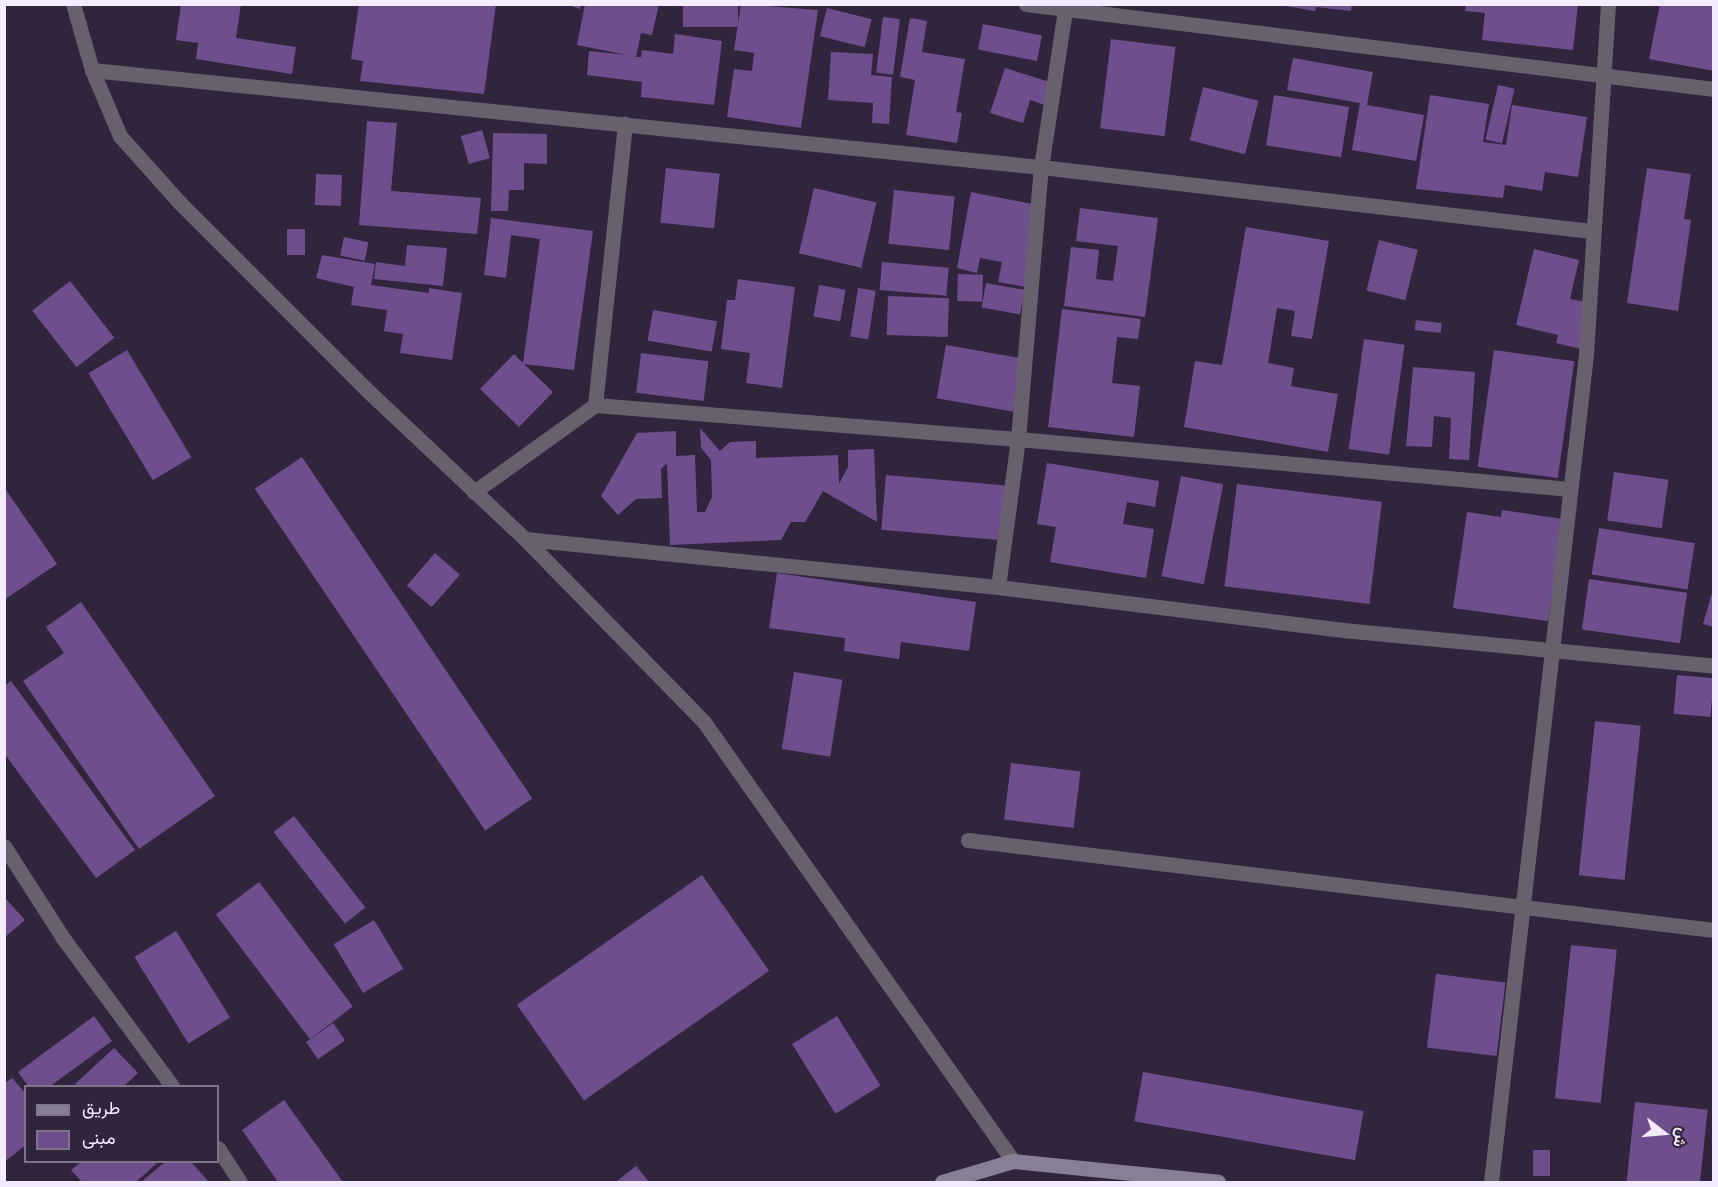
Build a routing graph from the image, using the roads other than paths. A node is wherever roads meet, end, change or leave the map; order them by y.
1 (73, 4) edge
2 (1026, 4) edge
3 (1608, 4) edge
4 (1066, 7) edge
5 (92, 70) junction
6 (1604, 77) junction
7 (1713, 89) edge
8 (625, 124) junction
9 (1041, 167) junction
10 (1591, 231) junction
11 (595, 405) junction
12 (1018, 439) junction
13 (1570, 489) junction
14 (474, 492) junction
15 (525, 539) junction
16 (998, 587) junction
17 (1551, 651) junction
18 (1713, 666) edge
19 (968, 840) dead end
20 (4, 846) edge
21 (1521, 905) junction
22 (1713, 930) edge
23 (171, 1085) edge
24 (219, 1150) edge
25 (1013, 1161) junction
26 (969, 1177) edge
27 (240, 1182) edge
28 (942, 1182) edge
29 (1218, 1182) edge
30 (1491, 1182) edge

1 - 5 street
2 - 4 street
3 - 6 street
4 - 6 street
4 - 9 street
5 - 8 street
5 - 14 street
6 - 7 street
6 - 10 street
8 - 9 street
8 - 11 street
9 - 10 street
9 - 12 street
10 - 13 street
11 - 12 street
11 - 14 street
12 - 13 street
12 - 16 street
13 - 17 street
14 - 15 street
15 - 16 street
15 - 25 street
16 - 17 street
17 - 18 street
17 - 21 street
19 - 21 street
20 - 23 street
21 - 22 street
21 - 30 street
24 - 27 street
25 - 26 street
25 - 29 street
26 - 28 street

